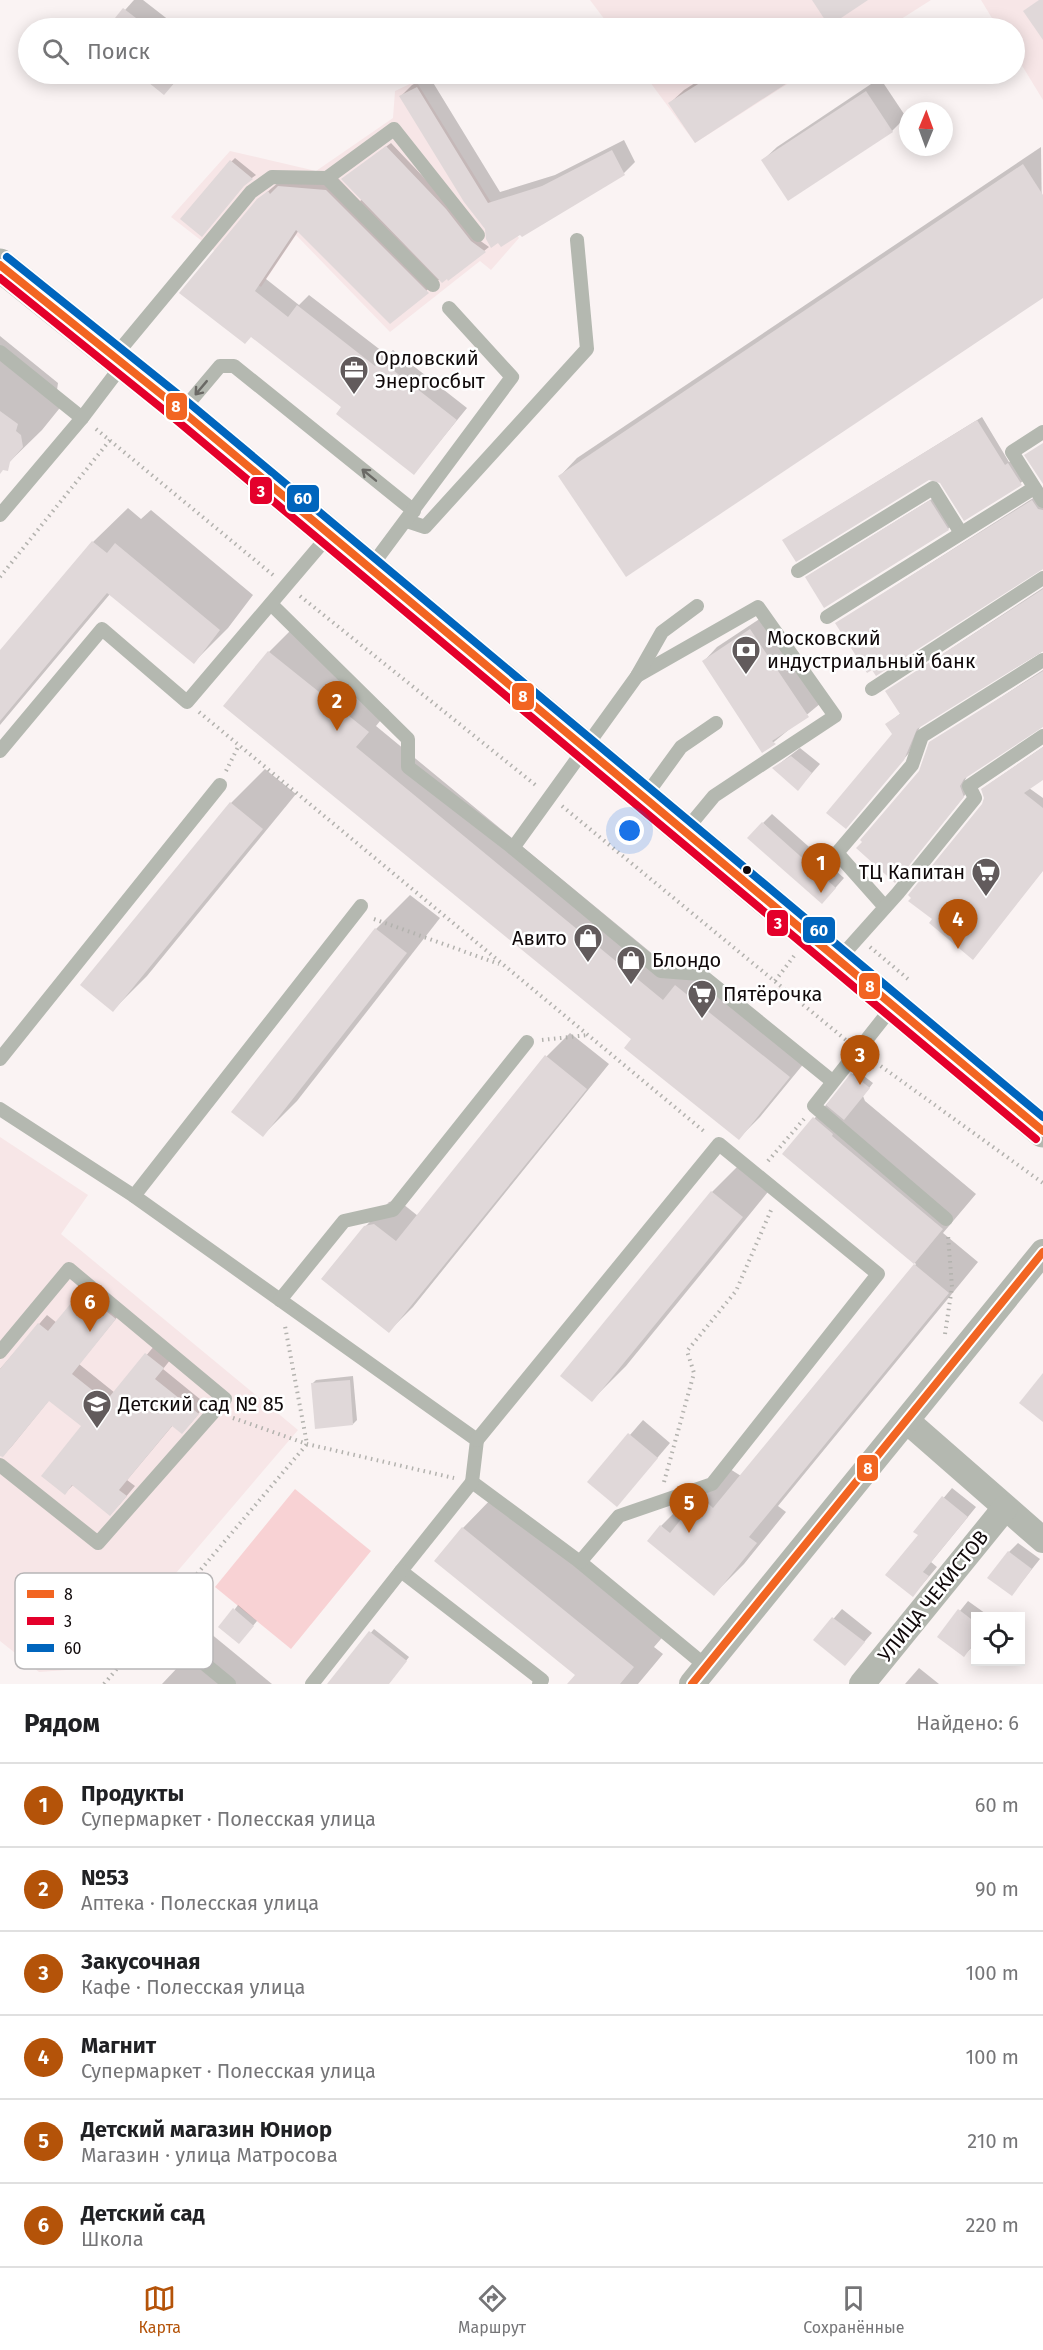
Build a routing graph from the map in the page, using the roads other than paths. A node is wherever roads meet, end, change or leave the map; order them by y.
1 (327, 178) junction
2 (478, 235) dead end
3 (577, 240) dead end
4 (0, 265) edge
5 (433, 285) dead end
6 (449, 308) dead end
7 (0, 352) edge
8 (118, 361) junction
9 (182, 411) junction
10 (82, 418) junction
11 (1043, 432) edge
12 (1034, 488) junction
13 (1043, 501) edge
14 (0, 515) edge
15 (410, 516) junction
16 (961, 533) junction
17 (329, 535) junction
18 (370, 568) junction
19 (798, 571) dead end
20 (1043, 578) edge
21 (271, 604) junction
22 (697, 606) dead end
23 (827, 617) dead end
24 (1043, 660) edge
25 (637, 676) junction
26 (872, 689) dead end
27 (716, 723) dead end
28 (1043, 736) edge
29 (585, 750) junction
30 (0, 751) edge
31 (220, 785) road end
32 (644, 798) junction
33 (686, 831) junction
34 (513, 849) junction
35 (885, 907) junction
36 (359, 909) road end
37 (839, 959) junction
38 (894, 1005) junction
39 (526, 1042) road end
40 (0, 1059) edge
41 (832, 1081) junction
42 (0, 1109) edge
43 (1043, 1131) edge
44 (134, 1196) junction
45 (946, 1219) road end
46 (1043, 1252) edge
47 (280, 1300) junction
48 (0, 1352) edge
49 (907, 1420) junction
50 (477, 1440) junction
51 (0, 1465) edge
52 (472, 1482) junction
53 (1005, 1508) junction
54 (1043, 1540) edge
55 (579, 1562) junction
56 (401, 1571) junction
57 (211, 1669) edge
58 (700, 1676) edge
59 (229, 1684) edge
60 (312, 1684) edge
61 (539, 1684) edge
62 (862, 1684) edge

1 - 2 lane
1 - 5 lane
1 - 8 lane
3 - 15 lane
4 - 8 street
6 - 15 lane
7 - 10 lane
8 - 9 street
8 - 10 lane
15 -> 9 lane
9 - 17 street
10 - 14 lane
11 - 12 lane
12 - 13 lane
12 - 16 lane
15 - 18 lane
16 - 19 lane
16 - 23 lane
17 - 18 street
17 - 21 lane
18 - 29 street
20 - 26 lane
21 - 30 lane
21 - 34 lane
22 - 25 lane
24 - 35 lane
25 - 29 lane
25 - 33 lane
27 - 32 lane
28 - 35 lane
29 - 32 street
29 - 34 lane
31 - 40 lane
32 - 33 street
33 - 37 street
34 - 41 lane
35 - 37 lane
36 - 44 lane
37 - 38 street
38 - 41 lane
38 - 43 street
39 - 47 lane
41 - 45 lane
42 - 44 lane
44 - 47 lane
46 - 49 street
47 - 50 lane
48 - 51 lane
49 - 53 street
49 - 58 street
50 - 52 lane
50 - 55 lane
52 - 55 lane
52 - 56 lane
53 - 54 street
53 - 62 street, УЛИЦА ЧЕКИСТОВ
55 - 58 lane
56 - 60 lane
56 - 61 lane
57 - 59 lane

